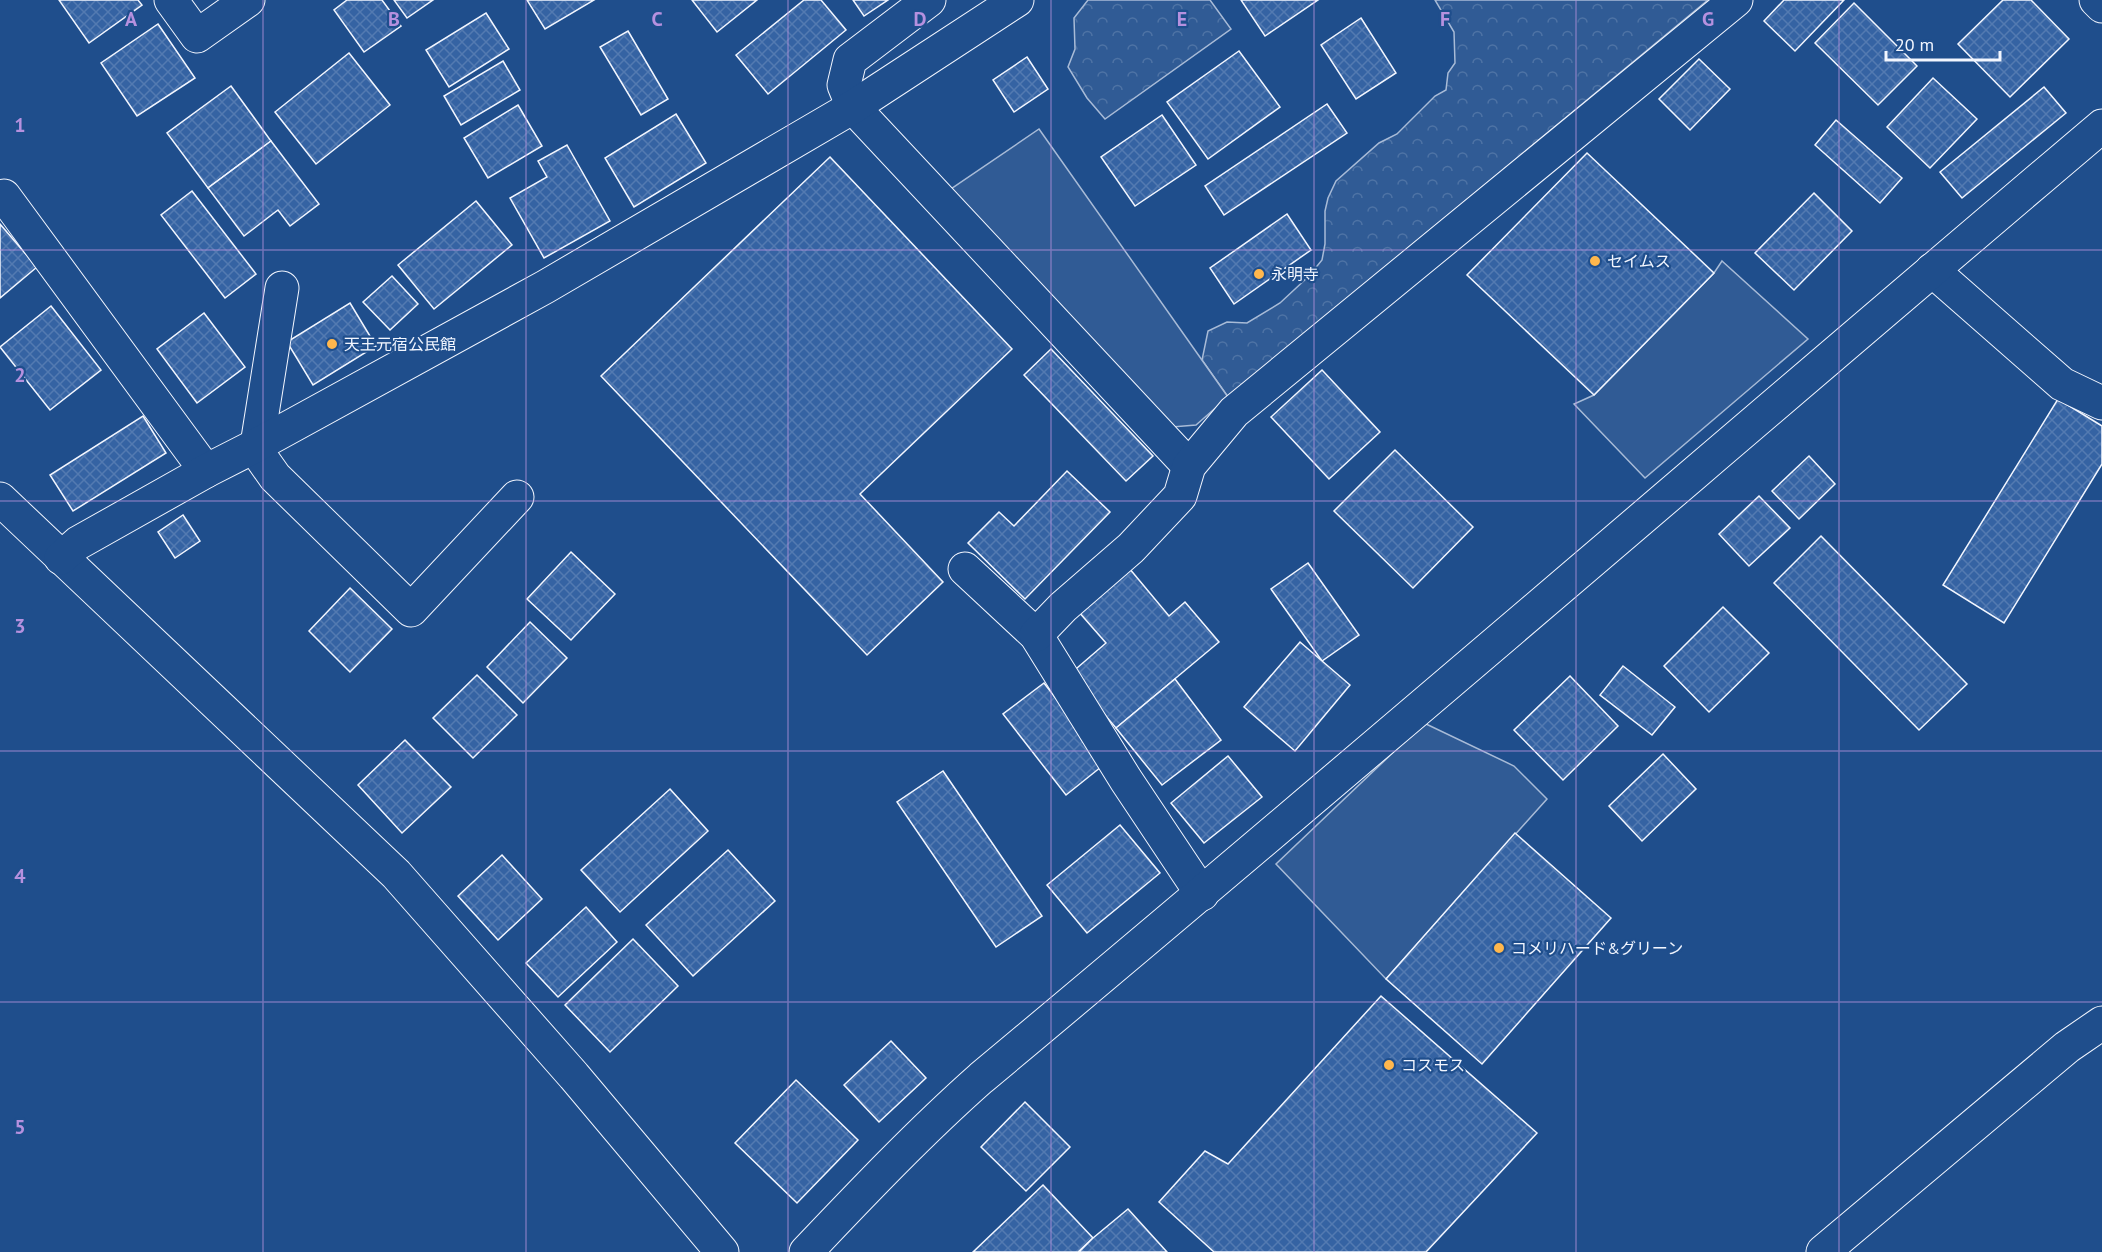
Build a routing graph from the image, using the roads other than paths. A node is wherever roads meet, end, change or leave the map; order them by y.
1 (171, 0) edge
2 (248, 0) edge
3 (929, 0) edge
4 (1017, 0) edge
5 (1736, 0) edge
6 (2096, 0) edge
7 (2102, 6) edge
8 (853, 107) junction
9 (2102, 126) edge
10 (4, 196) dead end
11 (1932, 270) junction
12 (282, 288) dead end
13 (2102, 404) edge
14 (257, 445) junction
15 (1190, 466) junction
16 (206, 471) junction
17 (517, 497) dead end
18 (0, 499) edge
19 (61, 558) junction
20 (965, 569) dead end
21 (1036, 635) junction
22 (1202, 894) junction
23 (2102, 1023) edge
24 (1829, 1250) edge
25 (722, 1252) edge
26 (806, 1252) edge

1 - 2 street
3 - 8 street
4 - 8 street
5 - 15 street
6 - 7 street
8 - 14 street
8 - 15 street
9 - 11 street
10 - 16 street
11 - 13 street
11 - 22 street
12 - 14 street
14 - 16 street
14 - 17 street
15 - 21 street
16 - 19 street
18 - 19 street
19 - 25 street
20 - 21 street
21 - 22 street
22 - 26 street
23 - 24 street

